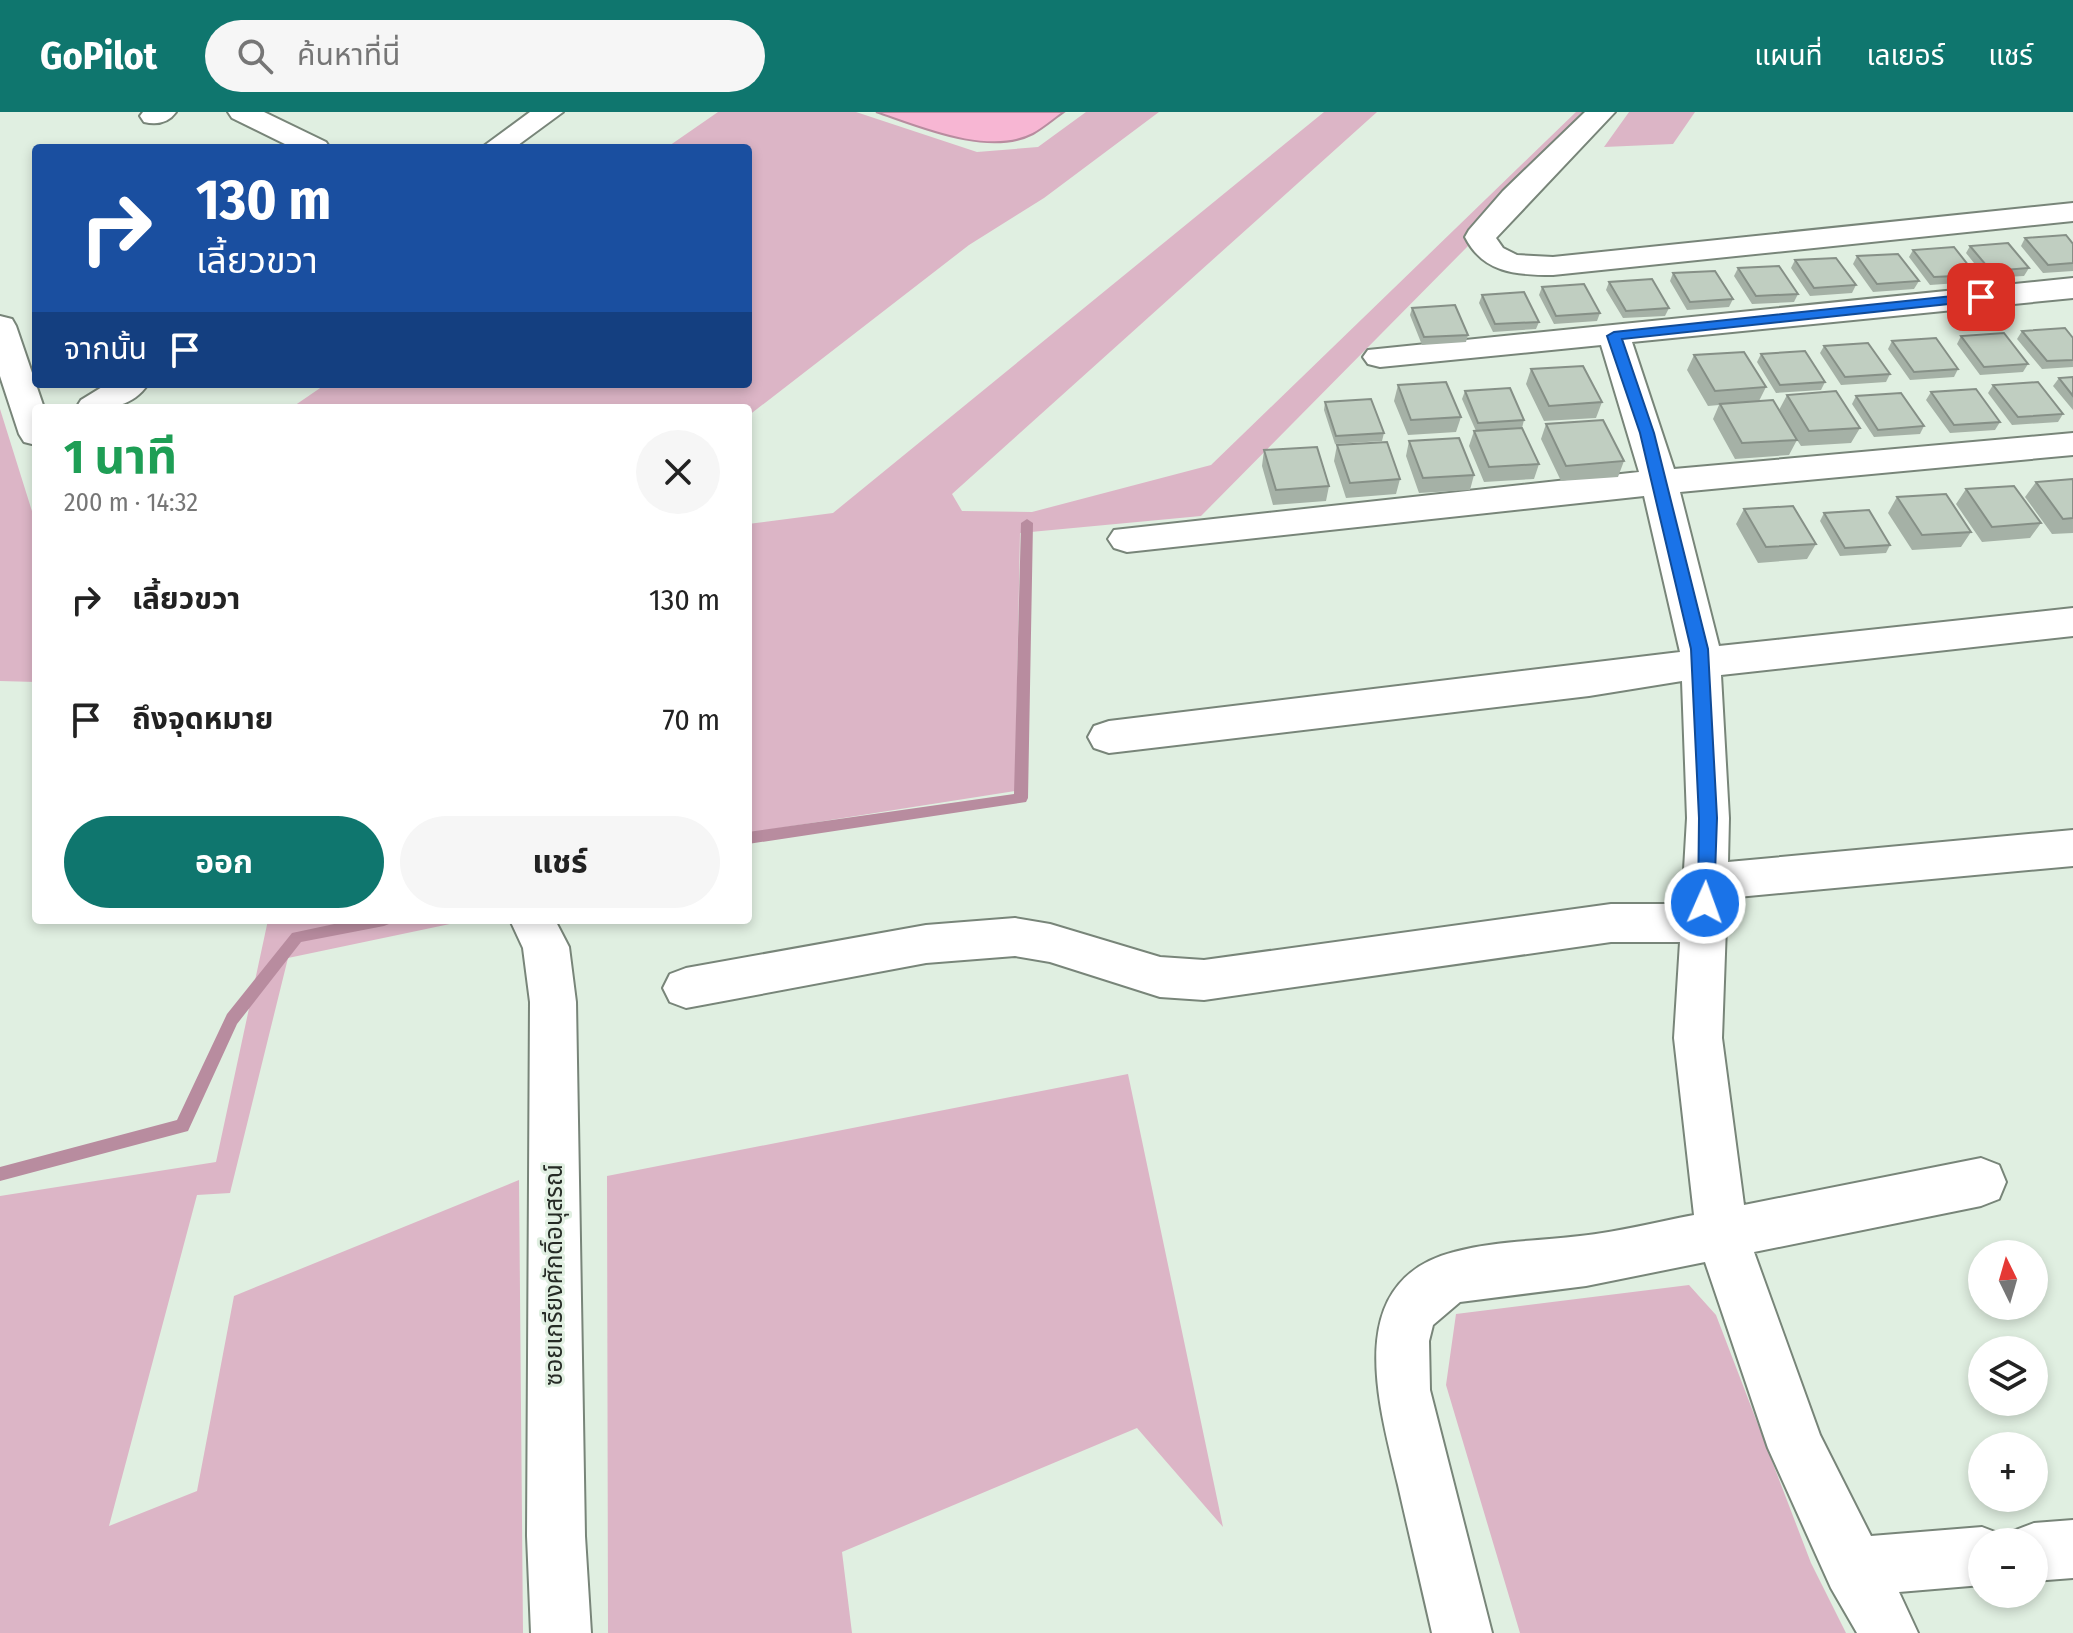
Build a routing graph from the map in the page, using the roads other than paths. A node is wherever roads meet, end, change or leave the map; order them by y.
1 (242, 112) edge
2 (549, 112) edge
3 (1601, 112) edge
4 (308, 144) edge
5 (501, 144) edge
6 (2073, 212) edge
7 (2073, 288) edge
8 (0, 326) edge
9 (1614, 336) junction
10 (1380, 357) dead end
11 (125, 388) edge
12 (99, 404) edge
13 (32, 422) edge
14 (2073, 444) edge
15 (1660, 482) junction
16 (1127, 539) dead end
17 (2073, 622) edge
18 (1701, 663) junction
19 (1109, 737) dead end
20 (2073, 848) edge
21 (1705, 903) junction
22 (534, 924) edge
23 (686, 988) dead end
24 (1981, 1182) dead end
25 (1722, 1236) junction
26 (2073, 1549) edge
27 (2048, 1551) edge
28 (1968, 1557) edge
29 (1852, 1567) junction
30 (561, 1633) edge
31 (1462, 1633) edge
32 (1888, 1633) edge

1 - 4 street
2 - 5 street
3 - 6 street
7 - 9 street
8 - 13 street
9 - 10 street
9 - 15 street
11 - 12 street
14 - 15 street
15 - 16 street
15 - 18 street
17 - 18 street
18 - 19 street
18 - 21 street
20 - 21 street
21 - 23 street
21 - 25 street
22 - 30 street, ซอยเกรียงศักดิ์อนุสรณ์
24 - 25 street
25 - 29 street
25 - 31 street
26 - 27 street
28 - 29 street
29 - 32 street

